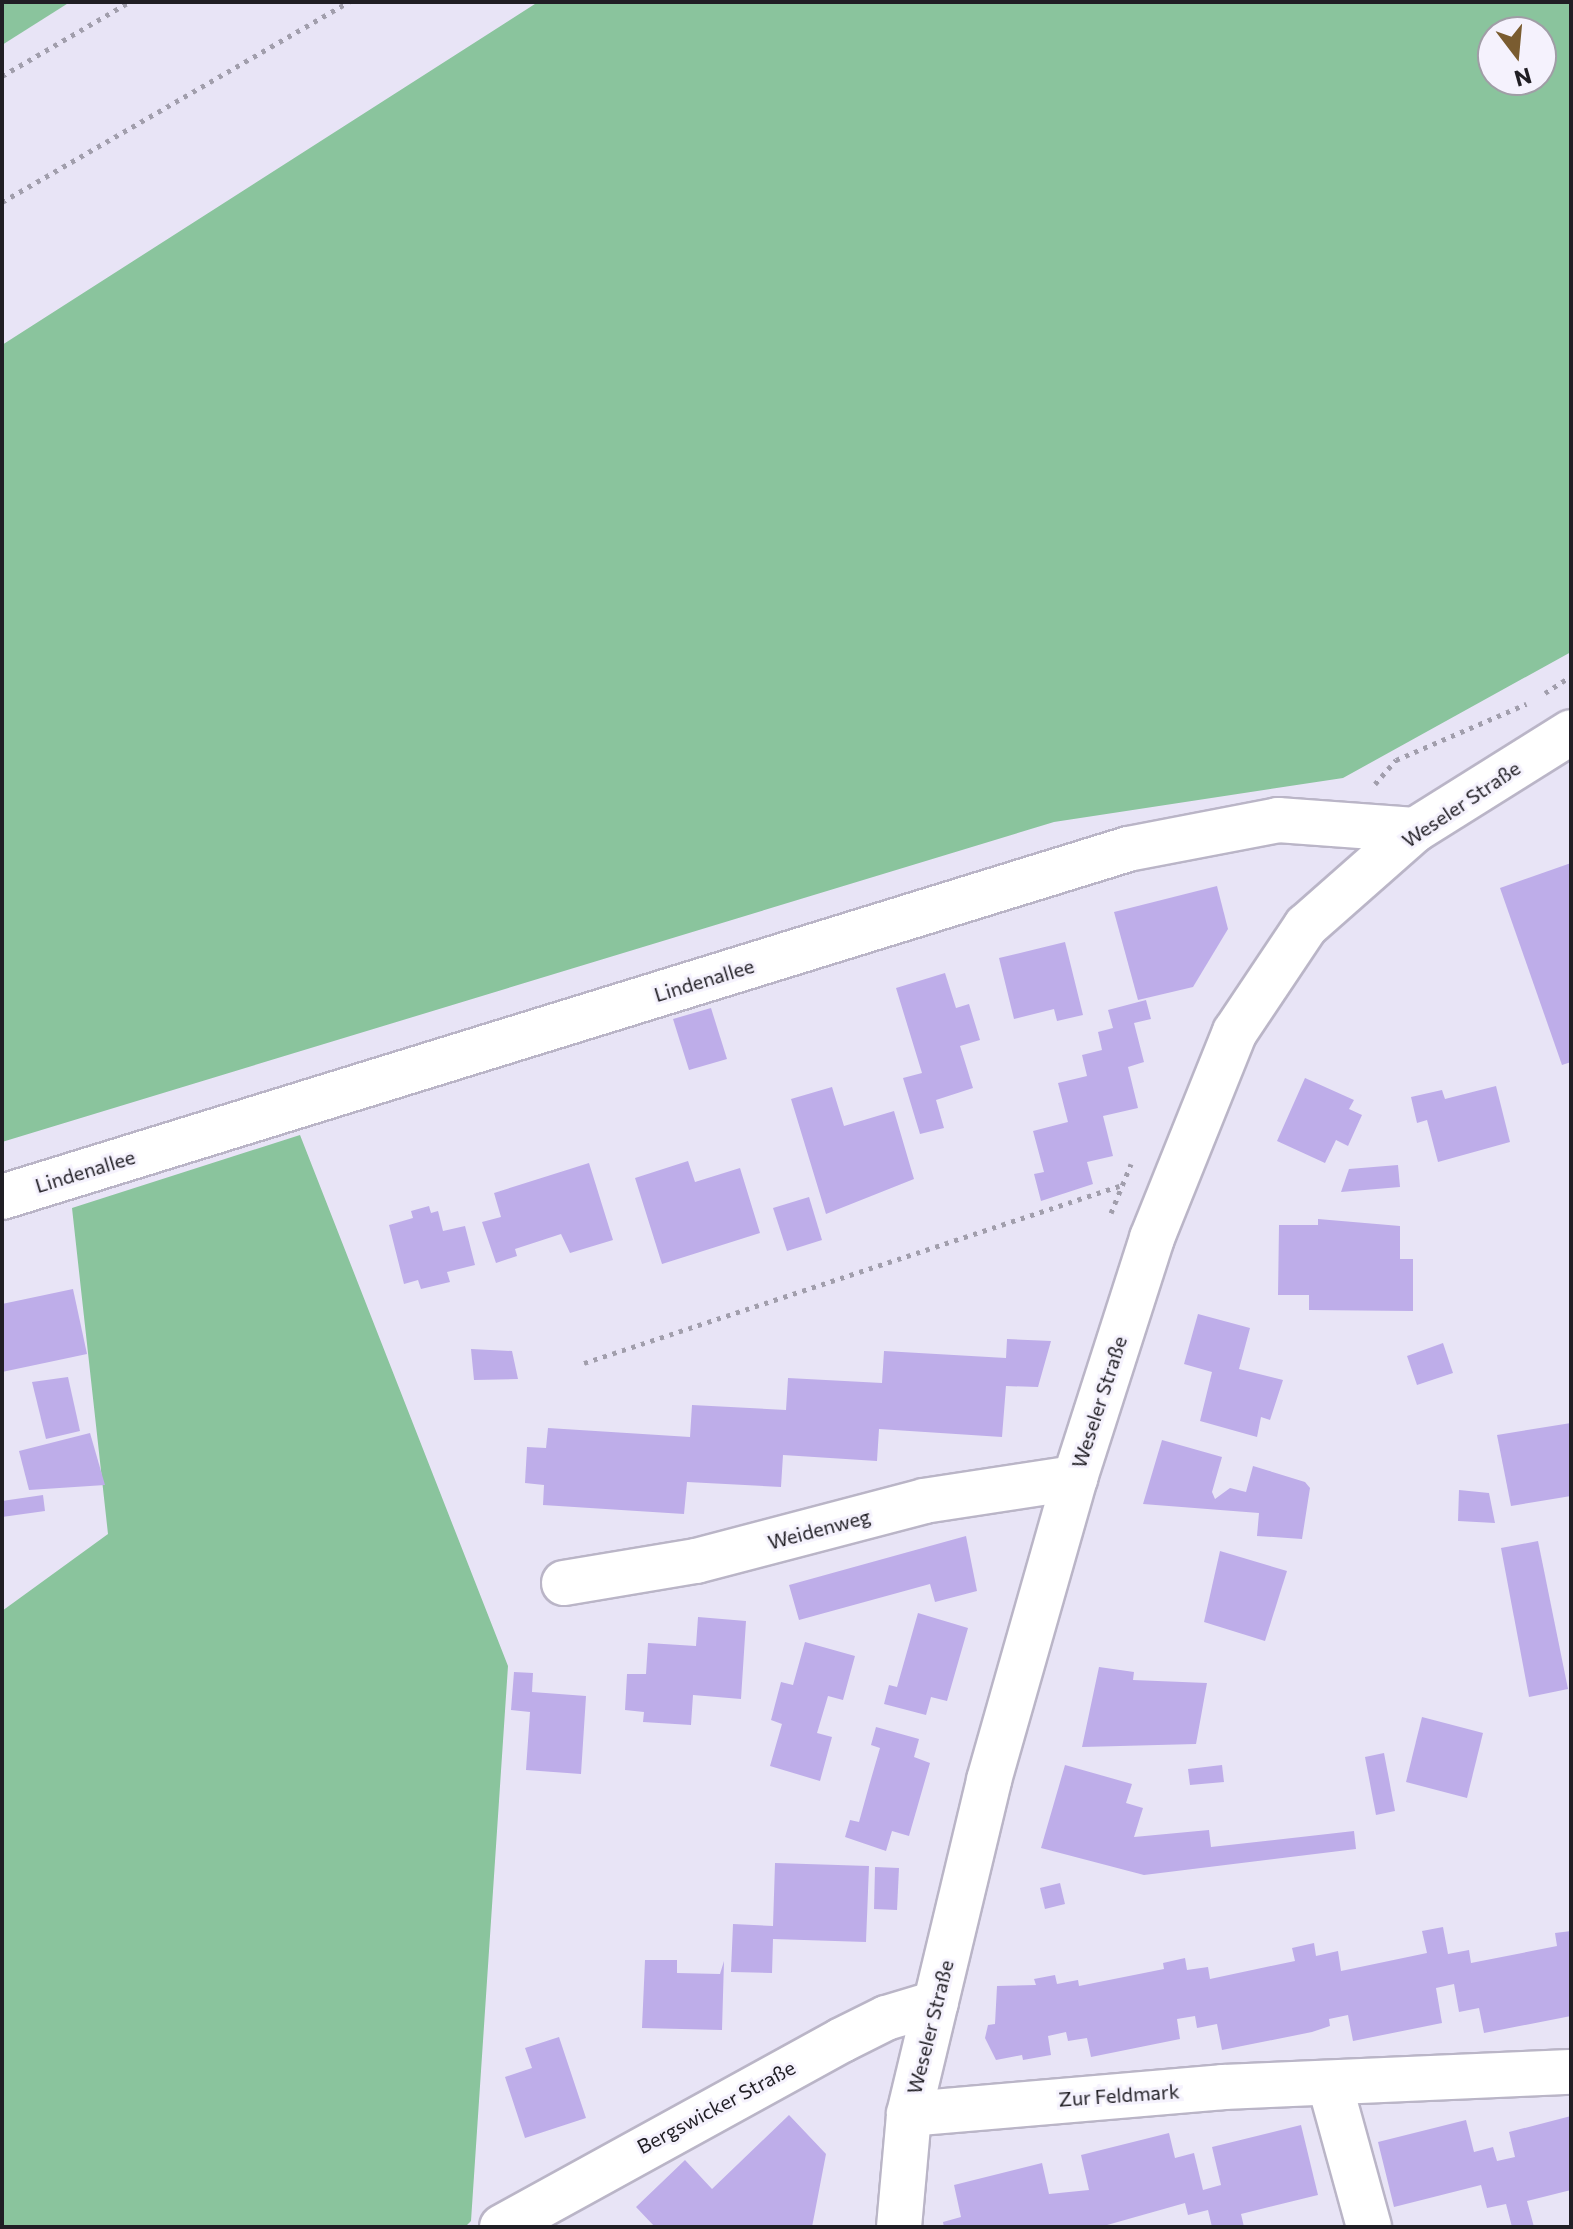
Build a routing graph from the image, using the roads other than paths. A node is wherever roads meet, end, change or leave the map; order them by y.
1 (1571, 732) edge
2 (1415, 830) junction
3 (2, 1197) edge
4 (1075, 1478) junction
5 (564, 1583) dead end
6 (936, 2003) junction
7 (1571, 2072) edge
8 (1330, 2085) junction
9 (909, 2114) junction
10 (502, 2227) edge
11 (899, 2227) edge
12 (1369, 2227) edge

1 - 2 street, Weseler Straße
2 - 3 street, Lindenallee
2 - 4 street, Weseler Straße
4 - 5 street, Weidenweg
4 - 6 street, Weseler Straße
6 - 9 street, Weseler Straße
6 - 10 street, Bergswicker Straße
7 - 8 street, Zur Feldmark
8 - 9 street, Zur Feldmark
8 - 12 street
9 - 11 street, Weseler Straße

